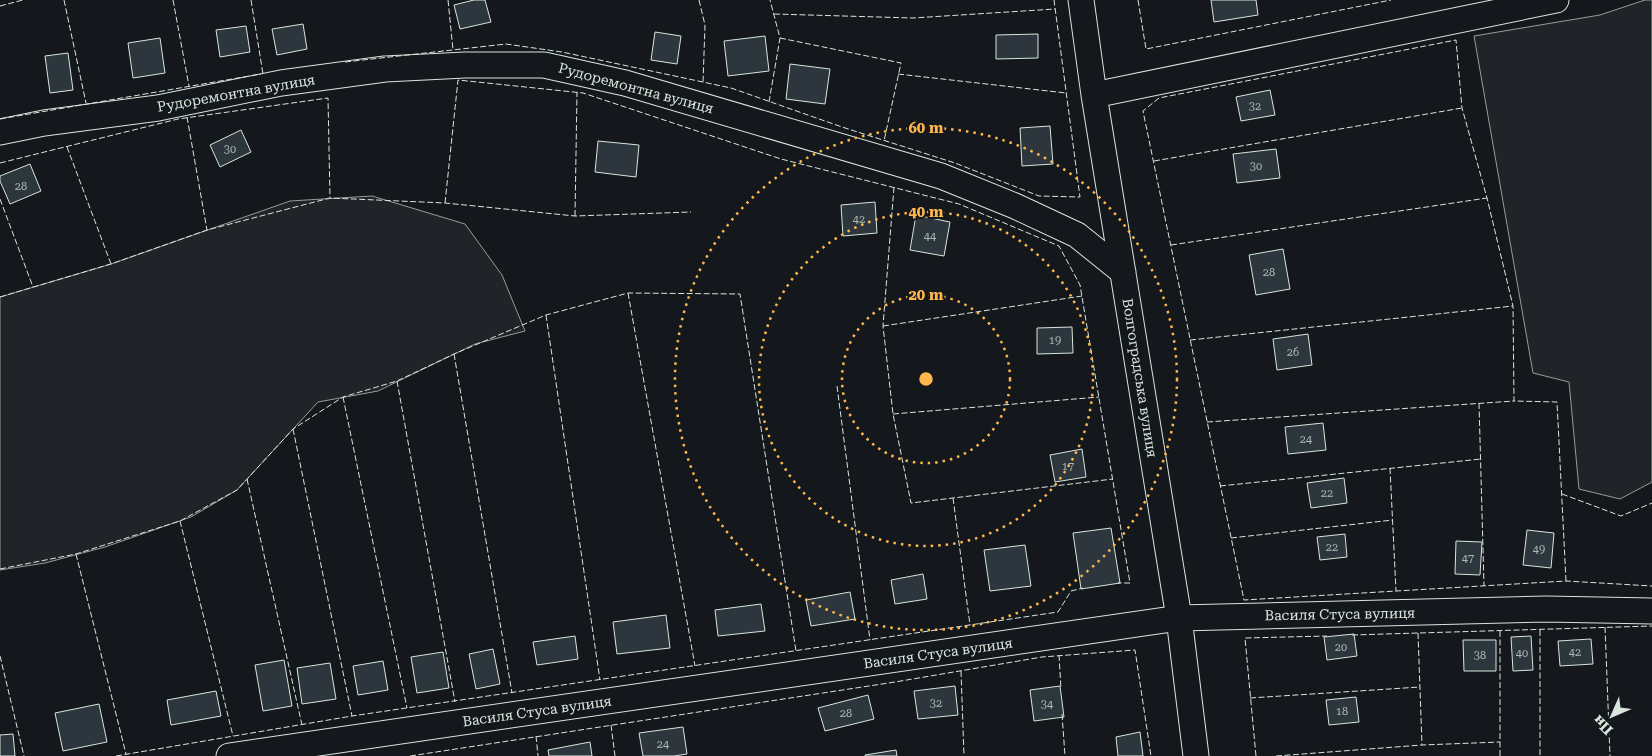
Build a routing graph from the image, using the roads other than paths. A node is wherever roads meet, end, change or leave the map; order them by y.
1 (1081, 0) edge
2 (1556, 0) edge
3 (1094, 95) junction
4 (0, 132) edge
5 (1123, 272) junction
6 (1652, 611) edge
7 (1178, 618) junction
8 (229, 756) edge
9 (1196, 756) edge

1 - 3 street, Волгоградська вулиця
2 - 3 street
3 - 5 street, Волгоградська вулиця
4 - 5 street, Рудоремонтна вулиця
5 - 7 street, Волгоградська вулиця
6 - 7 street, Василя Стуса вулиця
7 - 8 street, Василя Стуса вулиця
7 - 9 street, Волгоградська вулиця

